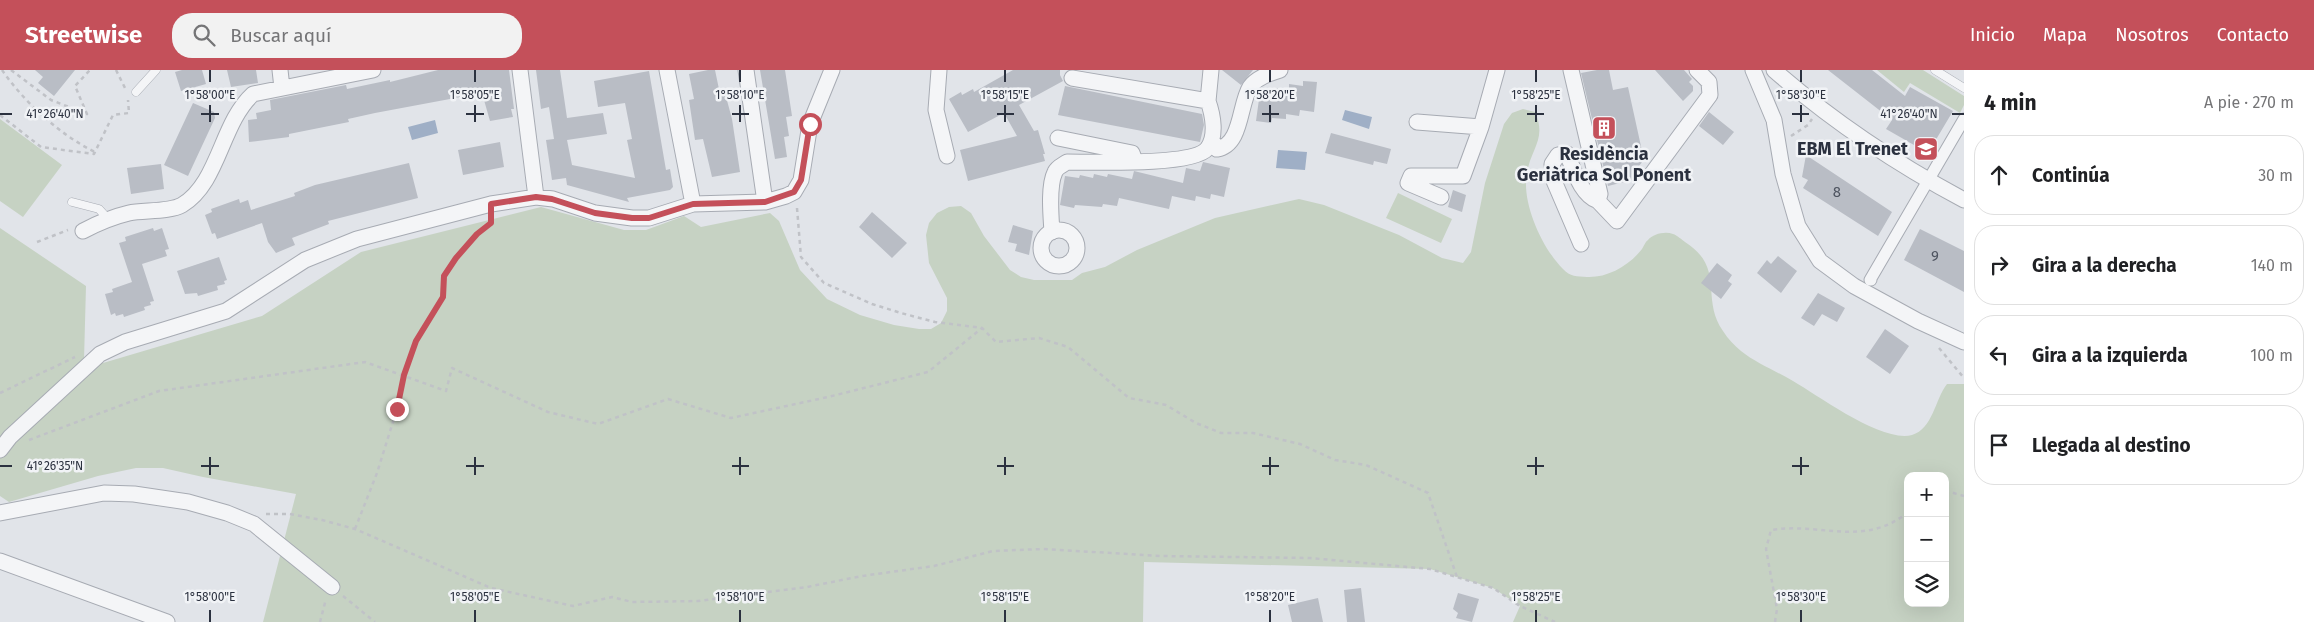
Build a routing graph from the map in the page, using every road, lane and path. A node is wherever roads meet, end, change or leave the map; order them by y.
1 (2, 70) edge
2 (11, 70) edge
3 (90, 70) edge
4 (116, 70) edge
5 (156, 70) edge
6 (280, 70) edge
7 (373, 70) edge
8 (520, 70) edge
9 (667, 70) edge
10 (746, 70) edge
11 (832, 70) edge
12 (939, 70) edge
13 (1211, 70) edge
14 (1280, 70) edge
15 (1497, 70) edge
16 (1570, 70) edge
17 (1697, 70) edge
18 (1753, 70) edge
19 (1774, 70) edge
20 (1935, 70) edge
21 (1072, 78) dead end
22 (1788, 83) junction
23 (282, 88) junction
24 (1964, 88) edge
25 (136, 92) dead end
26 (127, 94) dead end
27 (1208, 101) junction
28 (1770, 110) junction
29 (123, 114) dead end
30 (0, 115) edge
31 (1812, 119) dead end
32 (1964, 119) edge
33 (1417, 122) dead end
34 (1481, 127) junction
35 (1058, 138) dead end
36 (1788, 138) dead end
37 (1212, 140) junction
38 (95, 152) junction
39 (947, 156) dead end
40 (1135, 161) junction
41 (1928, 181) junction
42 (794, 192) junction
43 (536, 197) junction
44 (1441, 197) dead end
45 (1964, 200) edge
46 (1598, 201) junction
47 (72, 202) dead end
48 (765, 202) junction
49 (491, 204) junction
50 (693, 204) junction
51 (108, 219) junction
52 (83, 231) joint
53 (1052, 232) junction
54 (37, 242) dead end
55 (1581, 244) dead end
56 (1871, 280) dead end
57 (982, 328) junction
58 (1937, 342) dead end
59 (1964, 342) edge
60 (100, 354) junction
61 (404, 377) junction
62 (1964, 378) edge
63 (0, 393) edge
64 (26, 442) dead end
65 (0, 450) edge
66 (1949, 492) edge
67 (1964, 496) edge
68 (0, 512) edge
69 (263, 514) dead end
70 (1904, 515) edge
71 (355, 529) junction
72 (0, 561) edge
73 (1457, 578) junction
74 (332, 587) junction
75 (168, 622) edge
76 (320, 622) edge
77 (375, 622) edge
78 (1554, 622) edge
79 (1775, 622) edge

1 - 38 path
2 - 3 path
4 - 26 path
5 - 25 lane
6 - 23 street
7 - 23 street
8 - 43 street
9 - 50 street
10 - 48 street
11 - 42 street
12 - 39 street
13 - 27 street
14 - 37 street
15 - 34 street
16 - 46 street
17 - 46 street
18 - 28 street
19 - 22 street
20 - 24 lane
21 - 27 street
22 - 28 street
22 - 41 street
23 - 51 street
27 - 37 street
28 - 59 street
29 - 38 path
30 - 38 path
31 - 36 path
32 - 41 street
33 - 34 street
34 - 44 street
35 - 40 street
37 - 40 street
40 - 53 street
41 - 45 street
41 - 56 street
42 - 48 street
42 - 57 path
43 - 49 street
43 - 50 street
46 - 55 street
47 - 51 lane
48 - 50 street
49 - 60 street
49 - 61 path
51 - 52 street
52 - 54 path
53 - 53 street
57 - 61 path
57 - 73 path
58 - 62 path
60 - 63 path
60 - 65 street
61 - 64 path
61 - 71 path
66 - 67 path
68 - 74 street
69 - 71 path
70 - 79 path
71 - 73 path
72 - 75 street
73 - 78 path
74 - 76 path
74 - 77 path

